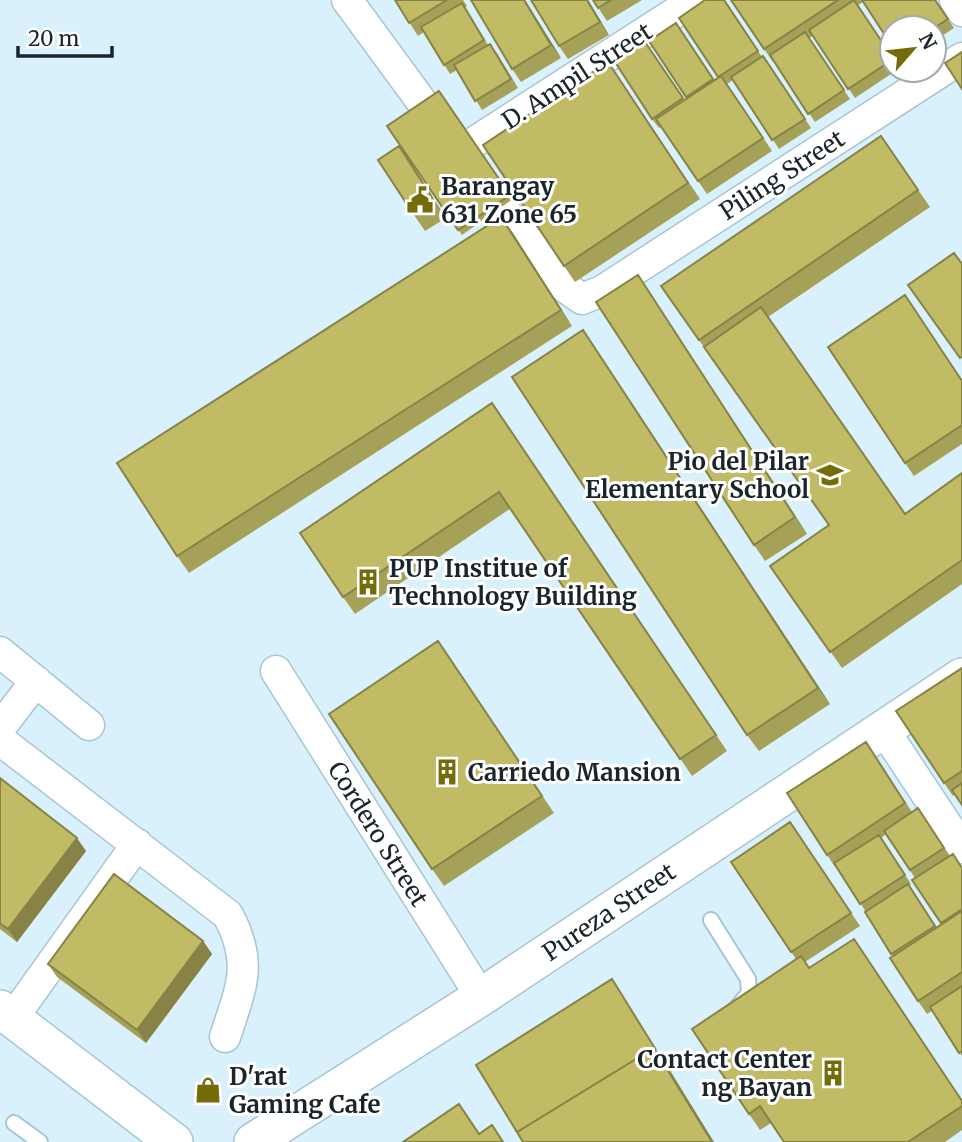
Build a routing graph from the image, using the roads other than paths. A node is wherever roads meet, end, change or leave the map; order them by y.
1 (346, 0) edge
2 (695, 0) edge
3 (955, 0) edge
4 (962, 11) edge
5 (962, 58) edge
6 (459, 152) junction
7 (0, 652) edge
8 (276, 671) dead end
9 (962, 677) edge
10 (36, 681) junction
11 (89, 725) dead end
12 (0, 728) edge
13 (884, 730) junction
14 (0, 740) edge
15 (137, 844) junction
16 (962, 848) edge
17 (711, 920) dead end
18 (481, 997) junction
19 (6, 1014) edge
20 (722, 1016) edge
21 (225, 1037) dead end
22 (14, 1123) dead end
23 (40, 1142) edge
24 (174, 1142) edge
25 (253, 1142) edge

1 - 6 street
2 - 6 street, D. Ampil Street
3 - 4 street
5 - 6 street, Piling Street
7 - 10 street
8 - 18 street, Cordero Street
9 - 13 street, Pureza Street
10 - 11 street
10 - 12 street
13 - 16 street
13 - 18 street, Pureza Street
14 - 15 street
15 - 19 street
15 - 21 street
17 - 20 lane
18 - 25 street, Pureza Street
19 - 24 street
22 - 23 lane

